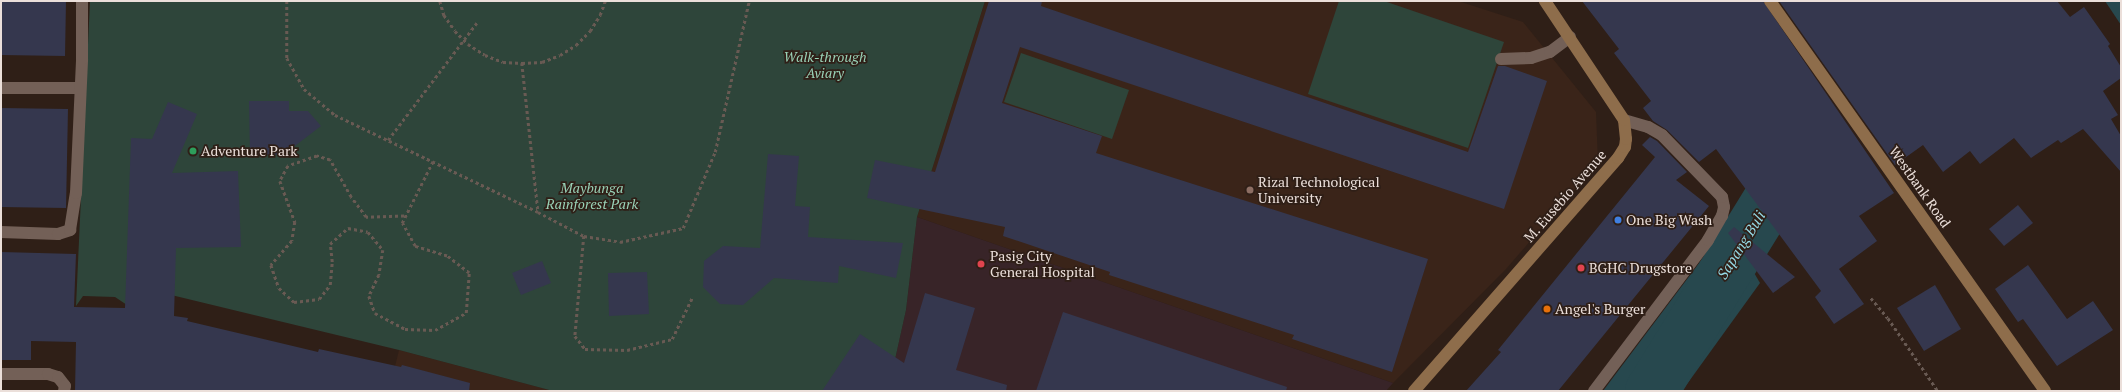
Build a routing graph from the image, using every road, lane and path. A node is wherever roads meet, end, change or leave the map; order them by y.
1 (82, 1) edge
2 (287, 1) edge
3 (440, 1) edge
4 (605, 1) edge
5 (749, 1) edge
6 (1545, 1) edge
7 (1770, 1) edge
8 (478, 21) dead end
9 (1570, 37) junction
10 (463, 40) junction
11 (1501, 59) dead end
12 (522, 64) junction
13 (1, 88) edge
14 (80, 88) junction
15 (1624, 120) junction
16 (388, 140) junction
17 (433, 161) junction
18 (538, 212) junction
19 (404, 216) junction
20 (1, 232) edge
21 (584, 236) junction
22 (692, 298) dead end
23 (1871, 298) dead end
24 (1, 374) edge
25 (64, 391) edge
26 (1414, 391) edge
27 (1594, 391) edge
28 (1938, 391) edge
29 (2045, 391) edge

1 - 14 street
2 - 16 path
3 - 10 path
4 - 12 path
5 - 21 path
6 - 9 street, M. Eusebio Avenue
7 - 29 street, Westbank Road
8 - 10 path
9 - 11 street
9 - 15 street, M. Eusebio Avenue
10 - 12 path
10 - 16 path
12 - 18 path
13 - 14 street
14 - 20 street
15 - 26 street, M. Eusebio Avenue
15 - 27 street
16 - 17 path
17 - 18 path
17 - 19 path
18 - 21 path
19 - 19 path
21 - 22 path
23 - 28 path
24 - 25 street

